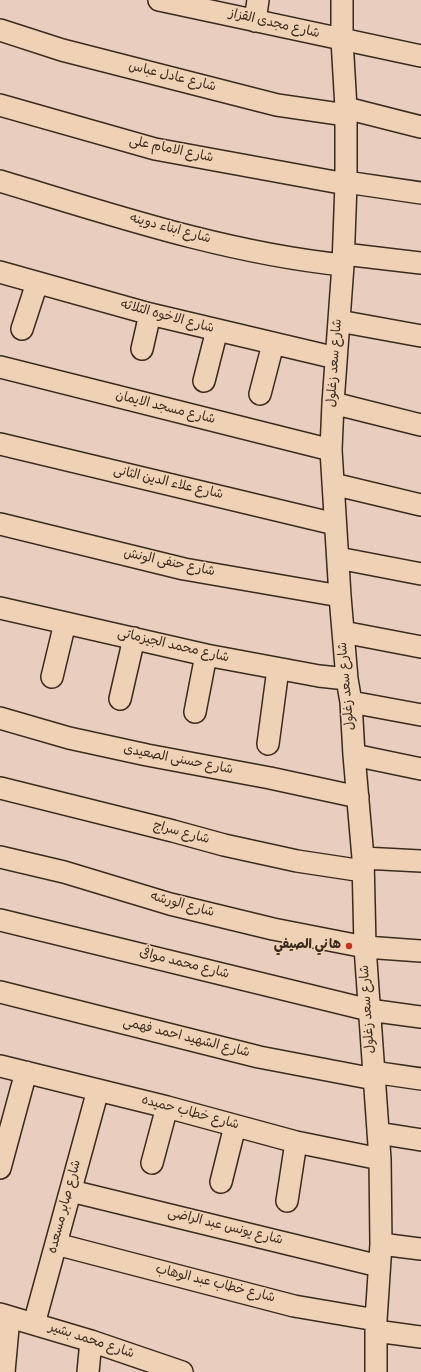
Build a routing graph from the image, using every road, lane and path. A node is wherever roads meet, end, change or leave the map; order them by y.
1 (159, 0) edge
2 (258, 0) edge
3 (342, 0) edge
4 (190, 3) edge
5 (255, 21) junction
6 (0, 30) edge
7 (342, 40) junction
8 (421, 56) edge
9 (0, 105) edge
10 (346, 112) junction
11 (421, 127) edge
12 (0, 181) edge
13 (346, 183) junction
14 (421, 193) edge
15 (343, 259) junction
16 (421, 263) edge
17 (0, 272) edge
18 (37, 283) junction
19 (150, 314) junction
20 (339, 321) junction
21 (22, 329) dead end
22 (217, 330) junction
23 (421, 336) edge
24 (273, 344) junction
25 (142, 349) dead end
26 (336, 358) junction
27 (0, 367) edge
28 (204, 381) dead end
29 (260, 394) dead end
30 (332, 403) junction
31 (421, 425) edge
32 (0, 444) edge
33 (331, 450) junction
34 (333, 484) junction
35 (421, 505) edge
36 (0, 524) edge
37 (335, 524) junction
38 (338, 558) junction
39 (421, 574) edge
40 (340, 596) junction
41 (0, 608) edge
42 (65, 623) junction
43 (343, 632) junction
44 (134, 638) junction
45 (421, 647) edge
46 (206, 655) junction
47 (278, 669) junction
48 (52, 677) dead end
49 (347, 679) junction
50 (120, 699) dead end
51 (351, 702) junction
52 (195, 712) dead end
53 (421, 715) edge
54 (0, 718) edge
55 (268, 744) dead end
56 (354, 755) junction
57 (421, 769) edge
58 (0, 788) edge
59 (358, 797) junction
60 (0, 858) edge
61 (421, 861) edge
62 (363, 864) junction
63 (0, 920) edge
64 (365, 947) junction
65 (421, 951) edge
66 (0, 992) edge
67 (369, 1010) junction
68 (421, 1018) edge
69 (0, 1066) edge
70 (26, 1072) junction
71 (374, 1076) junction
72 (421, 1079) edge
73 (98, 1090) junction
74 (167, 1107) junction
75 (235, 1126) junction
76 (378, 1133) junction
77 (421, 1140) edge
78 (296, 1142) junction
79 (380, 1159) junction
80 (152, 1163) dead end
81 (0, 1168) edge
82 (221, 1182) dead end
83 (71, 1191) junction
84 (287, 1201) dead end
85 (56, 1244) junction
86 (380, 1244) junction
87 (421, 1249) edge
88 (379, 1266) junction
89 (5, 1315) edge
90 (34, 1324) junction
91 (376, 1326) junction
92 (421, 1337) edge
93 (91, 1341) junction
94 (4, 1372) edge
95 (88, 1372) edge
96 (181, 1372) edge
97 (376, 1372) edge

1 - 4 street, شارع مجدى القزاز
2 - 5 street
3 - 7 street, شارع سعد زغلول
4 - 5 street, شارع مجدى القزاز
5 - 7 street, شارع مجدى القزاز
6 - 10 street, شارع عادل عباس
7 - 8 street, شارع مجدى القزاز
7 - 10 street, شارع سعد زغلول
9 - 13 street, شارع الامام على
10 - 11 street, شارع عادل عباس
10 - 13 street, شارع سعد زغلول
12 - 15 street, شارع ابناء دوينه
13 - 14 street, شارع الامام على
13 - 15 street, شارع سعد زغلول
15 - 16 street, شارع ابناء دوينه
15 - 20 street, شارع سعد زغلول
17 - 18 street, شارع الاخوه الثلاثه
18 - 19 street, شارع الاخوه الثلاثه
18 - 21 street
19 - 22 street, شارع الاخوه الثلاثه
19 - 25 street
20 - 23 street
20 - 26 street, شارع سعد زغلول
22 - 24 street, شارع الاخوه الثلاثه
22 - 28 street
24 - 26 street, شارع الاخوه الثلاثه
24 - 29 street
26 - 30 street, شارع سعد زغلول
27 - 33 street, شارع مسجد الايمان
30 - 31 street
30 - 33 street, شارع سعد زغلول
32 - 37 street, شارع علاء الدين الثانى
33 - 34 street, شارع سعد زغلول
34 - 35 street
34 - 37 street, شارع سعد زغلول
36 - 40 street, شارع حنفى الونش
37 - 38 street, شارع سعد زغلول
38 - 39 street
38 - 40 street, شارع سعد زغلول
40 - 43 street, شارع سعد زغلول
41 - 42 street, شارع محمد الجيزماتى
42 - 44 street, شارع محمد الجيزماتى
42 - 48 street
43 - 45 street
43 - 49 street, شارع سعد زغلول
44 - 46 street, شارع محمد الجيزماتى
44 - 50 street
46 - 47 street, شارع محمد الجيزماتى
46 - 52 street
47 - 49 street, شارع محمد الجيزماتى
47 - 55 street
49 - 51 street, شارع سعد زغلول
51 - 53 street
51 - 56 street, شارع سعد زغلول
54 - 59 street, شارع حسنى الصعيدى
56 - 57 street
56 - 59 street, شارع سعد زغلول
58 - 62 street, شارع سراج
59 - 62 street, شارع سعد زغلول
60 - 64 street, شارع الورشه
61 - 62 street, شارع سراج
62 - 64 street, شارع سعد زغلول
63 - 67 street, شارع محمد موافى
64 - 65 street, شارع الورشه
64 - 67 street, شارع سعد زغلول
66 - 71 street, شارع الشهيد احمد فهمى
67 - 68 street, شارع محمد موافى
67 - 71 street, شارع سعد زغلول
69 - 70 street, شارع خطاب حميده
70 - 73 street, شارع خطاب حميده
70 - 81 street
71 - 72 street, شارع الشهيد احمد فهمى
71 - 76 street, شارع سعد زغلول
73 - 74 street, شارع خطاب حميده
73 - 83 street, شارع صابر مسعده
74 - 75 street, شارع خطاب حميده
74 - 80 street
75 - 78 street, شارع خطاب حميده
75 - 82 street
76 - 77 street
76 - 79 street, شارع سعد زغلول
78 - 79 street, شارع خطاب حميده
78 - 84 street
79 - 86 street, شارع سعد زغلول
83 - 85 street, شارع صابر مسعده
83 - 88 street, شارع يونس عبد الراضى
85 - 90 street, شارع صابر مسعده
85 - 91 street, شارع خطاب عبد الوهاب
86 - 87 street
86 - 88 street, شارع سعد زغلول
88 - 91 street, شارع سعد زغلول
89 - 90 street, شارع محمد بشير
89 - 94 street
90 - 93 street, شارع محمد بشير
91 - 92 street, شارع خطاب عبد الوهاب
91 - 97 street, شارع سعد زغلول
93 - 95 street
93 - 96 street, شارع محمد بشير

